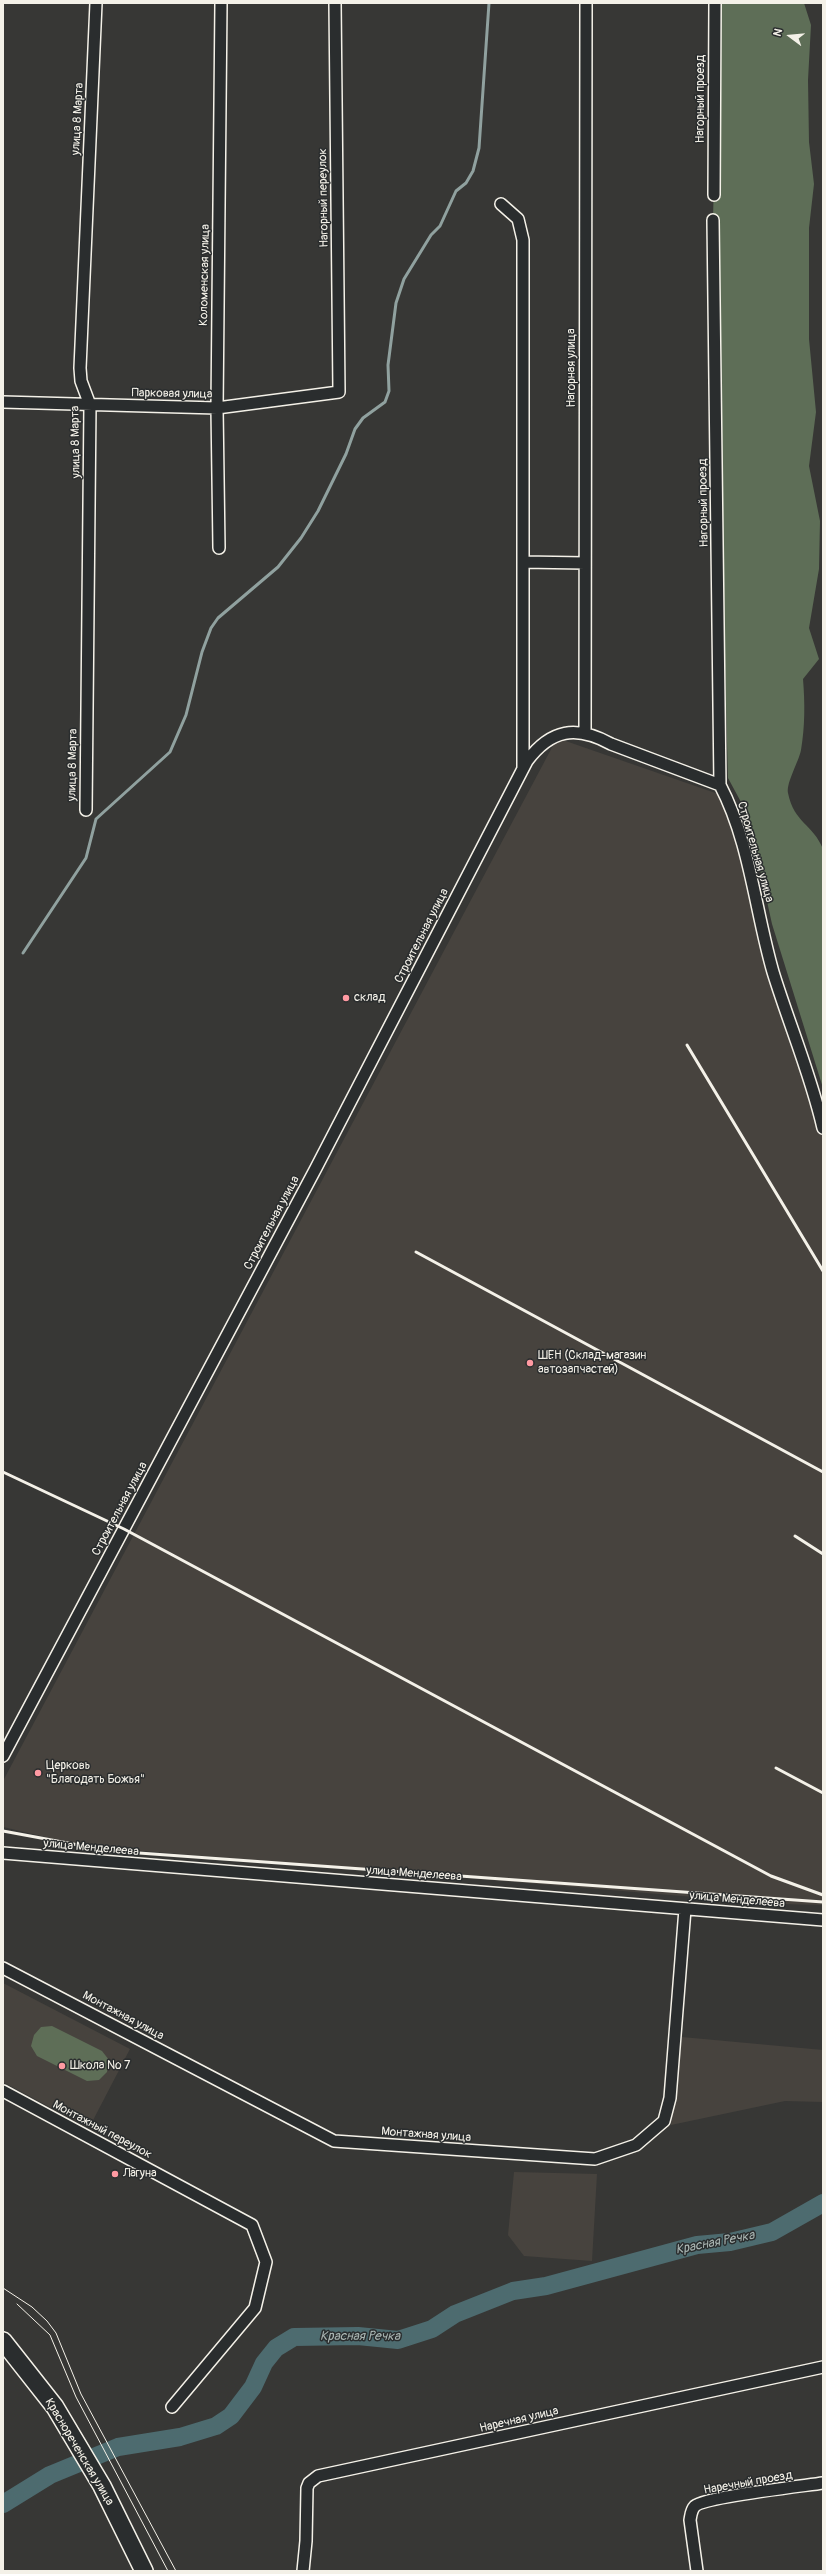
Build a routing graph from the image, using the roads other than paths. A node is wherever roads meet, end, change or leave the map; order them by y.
1 (96, 3) edge
2 (221, 3) edge
3 (335, 3) edge
4 (586, 3) edge
5 (715, 3) edge
6 (714, 195) dead end
7 (501, 204) dead end
8 (714, 220) dead end
9 (339, 392) joint
10 (3, 402) edge
11 (90, 405) junction
12 (217, 408) junction
13 (220, 548) dead end
14 (523, 562) junction
15 (585, 563) junction
16 (586, 733) junction
17 (523, 767) junction
18 (720, 785) junction
19 (86, 810) dead end
20 (823, 1128) edge
21 (3, 1756) edge
22 (3, 1853) edge
23 (685, 1909) junction
24 (823, 1920) edge
25 (3, 1968) edge
26 (3, 2091) edge
27 (3, 2340) edge
28 (823, 2367) edge
29 (172, 2407) dead end
30 (823, 2483) edge
31 (144, 2571) edge
32 (302, 2571) edge
33 (697, 2571) edge

1 - 11 street, улица 8 Марта
2 - 12 street, Коломенская улица
3 - 9 street, Нагорный переулок
4 - 15 street, Нагорная улица
5 - 6 street, Нагорный проезд
7 - 14 street
8 - 18 street, Нагорный проезд
9 - 12 street, Парковая улица
10 - 11 street, Парковая улица
11 - 12 street, Парковая улица
11 - 19 street, улица 8 Марта
12 - 13 street, Коломенская улица
14 - 15 street
14 - 17 street
15 - 16 street, Нагорная улица
16 - 17 street, Строительная улица
16 - 18 street, Строительная улица
17 - 21 street, Строительная улица
18 - 20 street, Строительная улица
22 - 23 street, улица Менделеева
23 - 24 street, улица Менделеева
23 - 25 street, Монтажная улица
26 - 29 street, Монтажный переулок
27 - 31 main road, Краснореченская улица
28 - 32 street, Наречная улица
30 - 33 street, Наречный проезд

